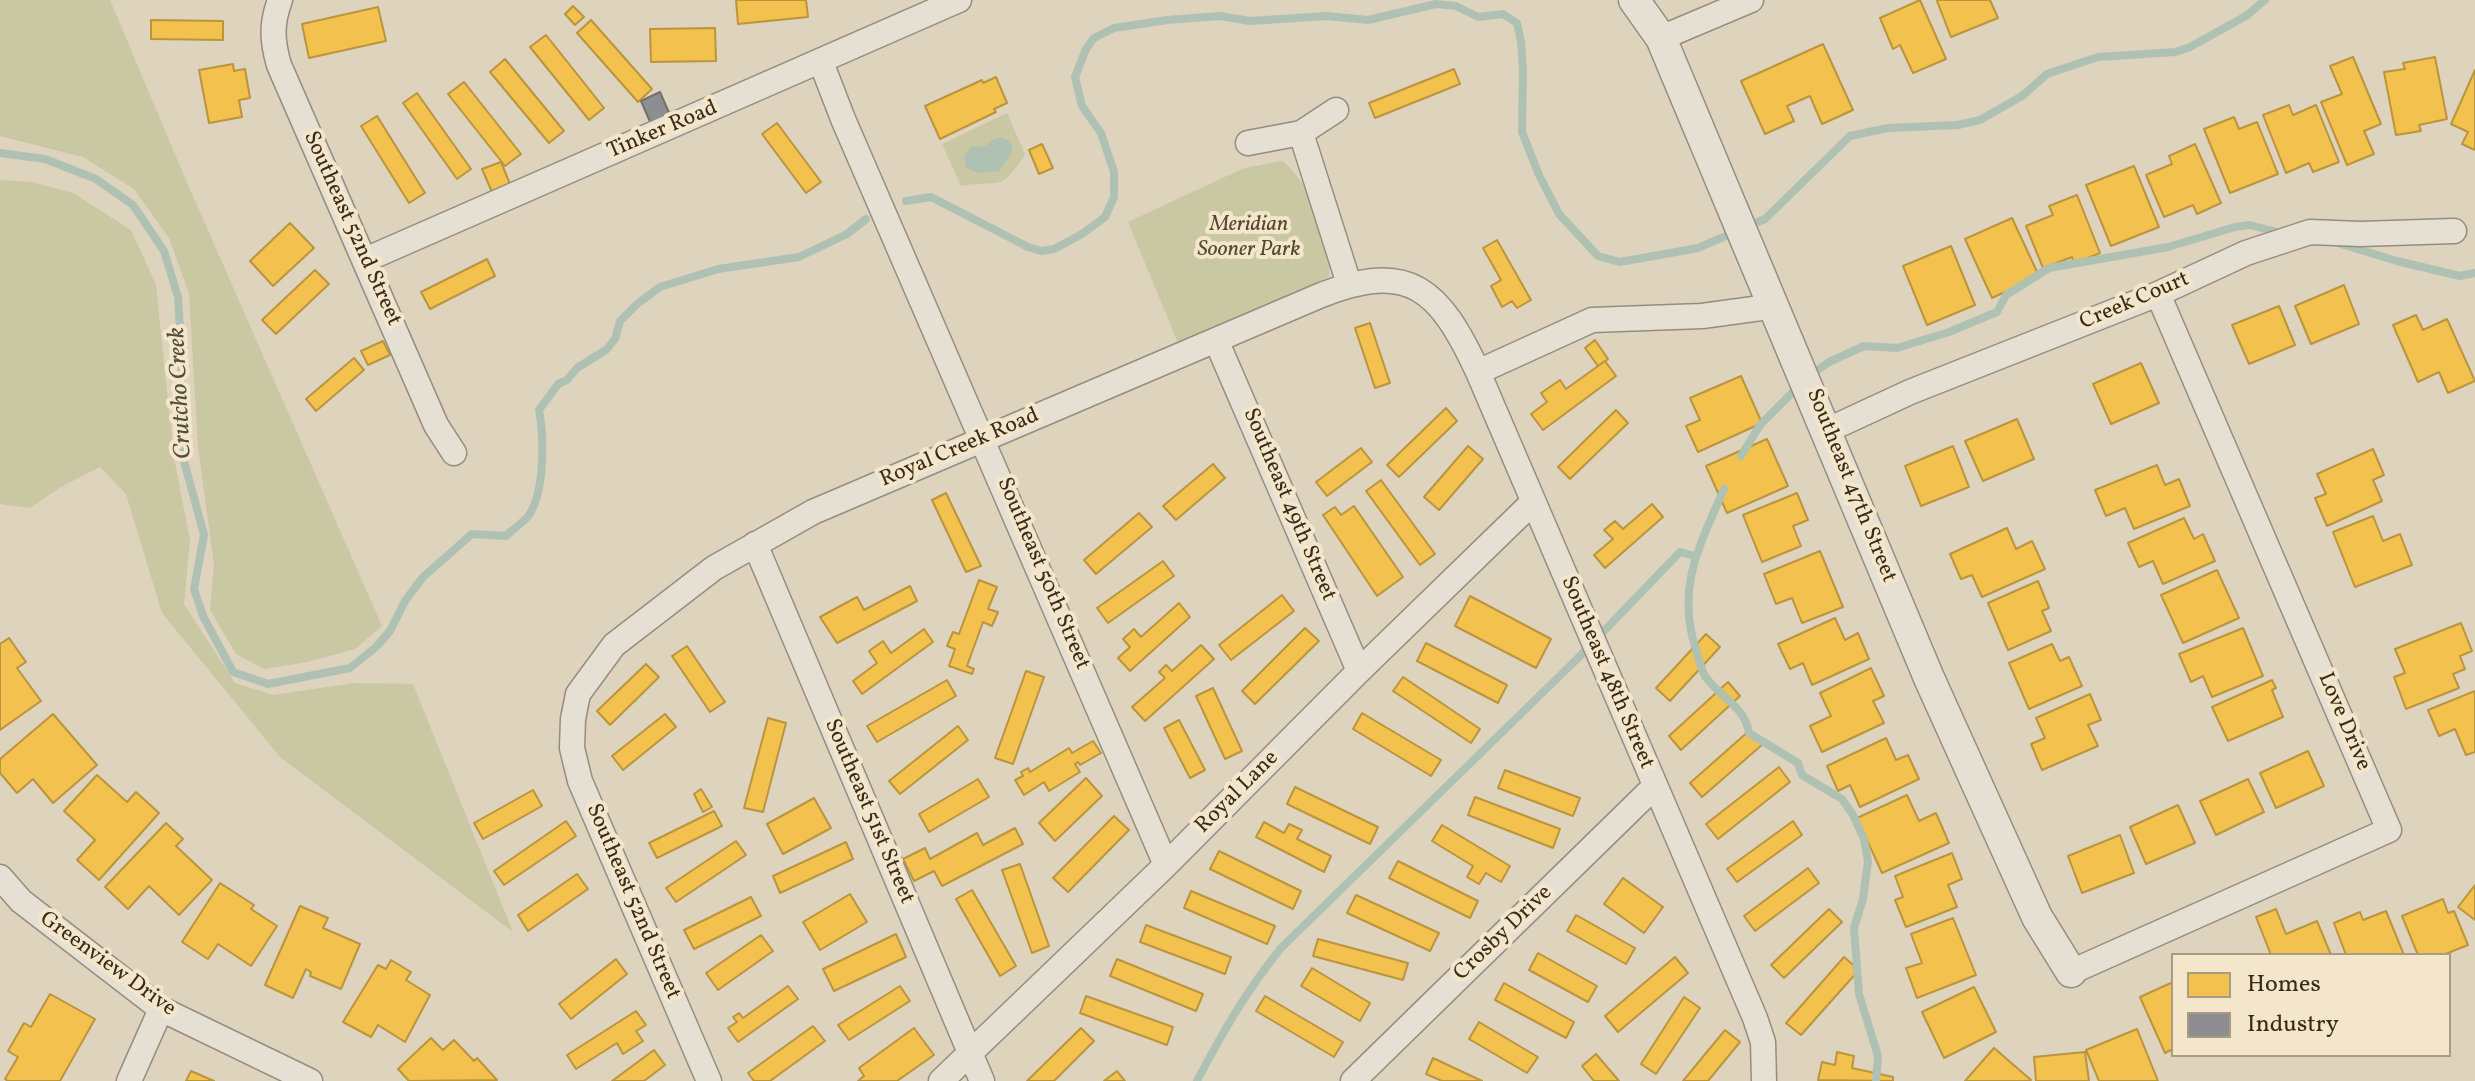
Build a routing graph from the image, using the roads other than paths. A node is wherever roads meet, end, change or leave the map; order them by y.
1 (280, 0) edge
2 (959, 0) edge
3 (1634, 0) edge
4 (1751, 0) edge
5 (1661, 38) junction
6 (821, 62) junction
7 (1336, 110) dead end
8 (1301, 133) junction
9 (1248, 143) dead end
10 (2454, 231) dead end
11 (365, 260) junction
12 (1349, 284) junction
13 (1412, 285) joint
14 (2158, 294) junction
15 (1776, 306) junction
16 (1216, 340) junction
17 (1478, 372) junction
18 (1828, 430) junction
19 (984, 439) junction
20 (454, 453) dead end
21 (1533, 502) junction
22 (755, 544) junction
23 (1359, 671) junction
24 (573, 719) joint
25 (1654, 787) junction
26 (1166, 865) junction
27 (0, 877) edge
28 (2071, 972) joint
29 (161, 1009) junction
30 (969, 1053) junction
31 (129, 1081) edge
32 (310, 1081) edge
33 (709, 1081) edge
34 (941, 1081) edge
35 (982, 1081) edge
36 (1353, 1081) edge
37 (1764, 1081) edge

1 - 11 street, Southeast 52nd Street
2 - 6 street, Tinker Road
3 - 5 street, Southeast 47th Street
4 - 5 street
5 - 15 street, Southeast 47th Street
6 - 11 street, Tinker Road
6 - 19 street, Southeast 50th Street
7 - 8 street
8 - 9 street
8 - 12 street
10 - 14 street, Creek Court
11 - 20 street, Southeast 52nd Street
12 - 13 street, Royal Creek Road
12 - 16 street, Royal Creek Road
13 - 17 street, Southeast 48th Street
14 - 18 street, Creek Court
14 - 28 street, Love Drive
15 - 17 street
15 - 18 street, Southeast 47th Street
16 - 19 street, Royal Creek Road
16 - 23 street, Southeast 49th Street
17 - 21 street, Southeast 48th Street
18 - 28 street, Southeast 47th Street
19 - 22 street, Royal Creek Road
19 - 26 street, Southeast 50th Street
21 - 23 street, Royal Lane
21 - 25 street, Southeast 48th Street
22 - 24 street, Royal Creek Road
22 - 30 street, Southeast 51st Street
23 - 26 street, Royal Lane
24 - 33 street, Southeast 52nd Street
25 - 36 street, Crosby Drive
25 - 37 street, Southeast 48th Street
26 - 30 street, Royal Lane
27 - 29 street, Greenview Drive
29 - 31 street
29 - 32 street, Greenview Drive
30 - 34 street, Royal Lane
30 - 35 street, Southeast 51st Street

